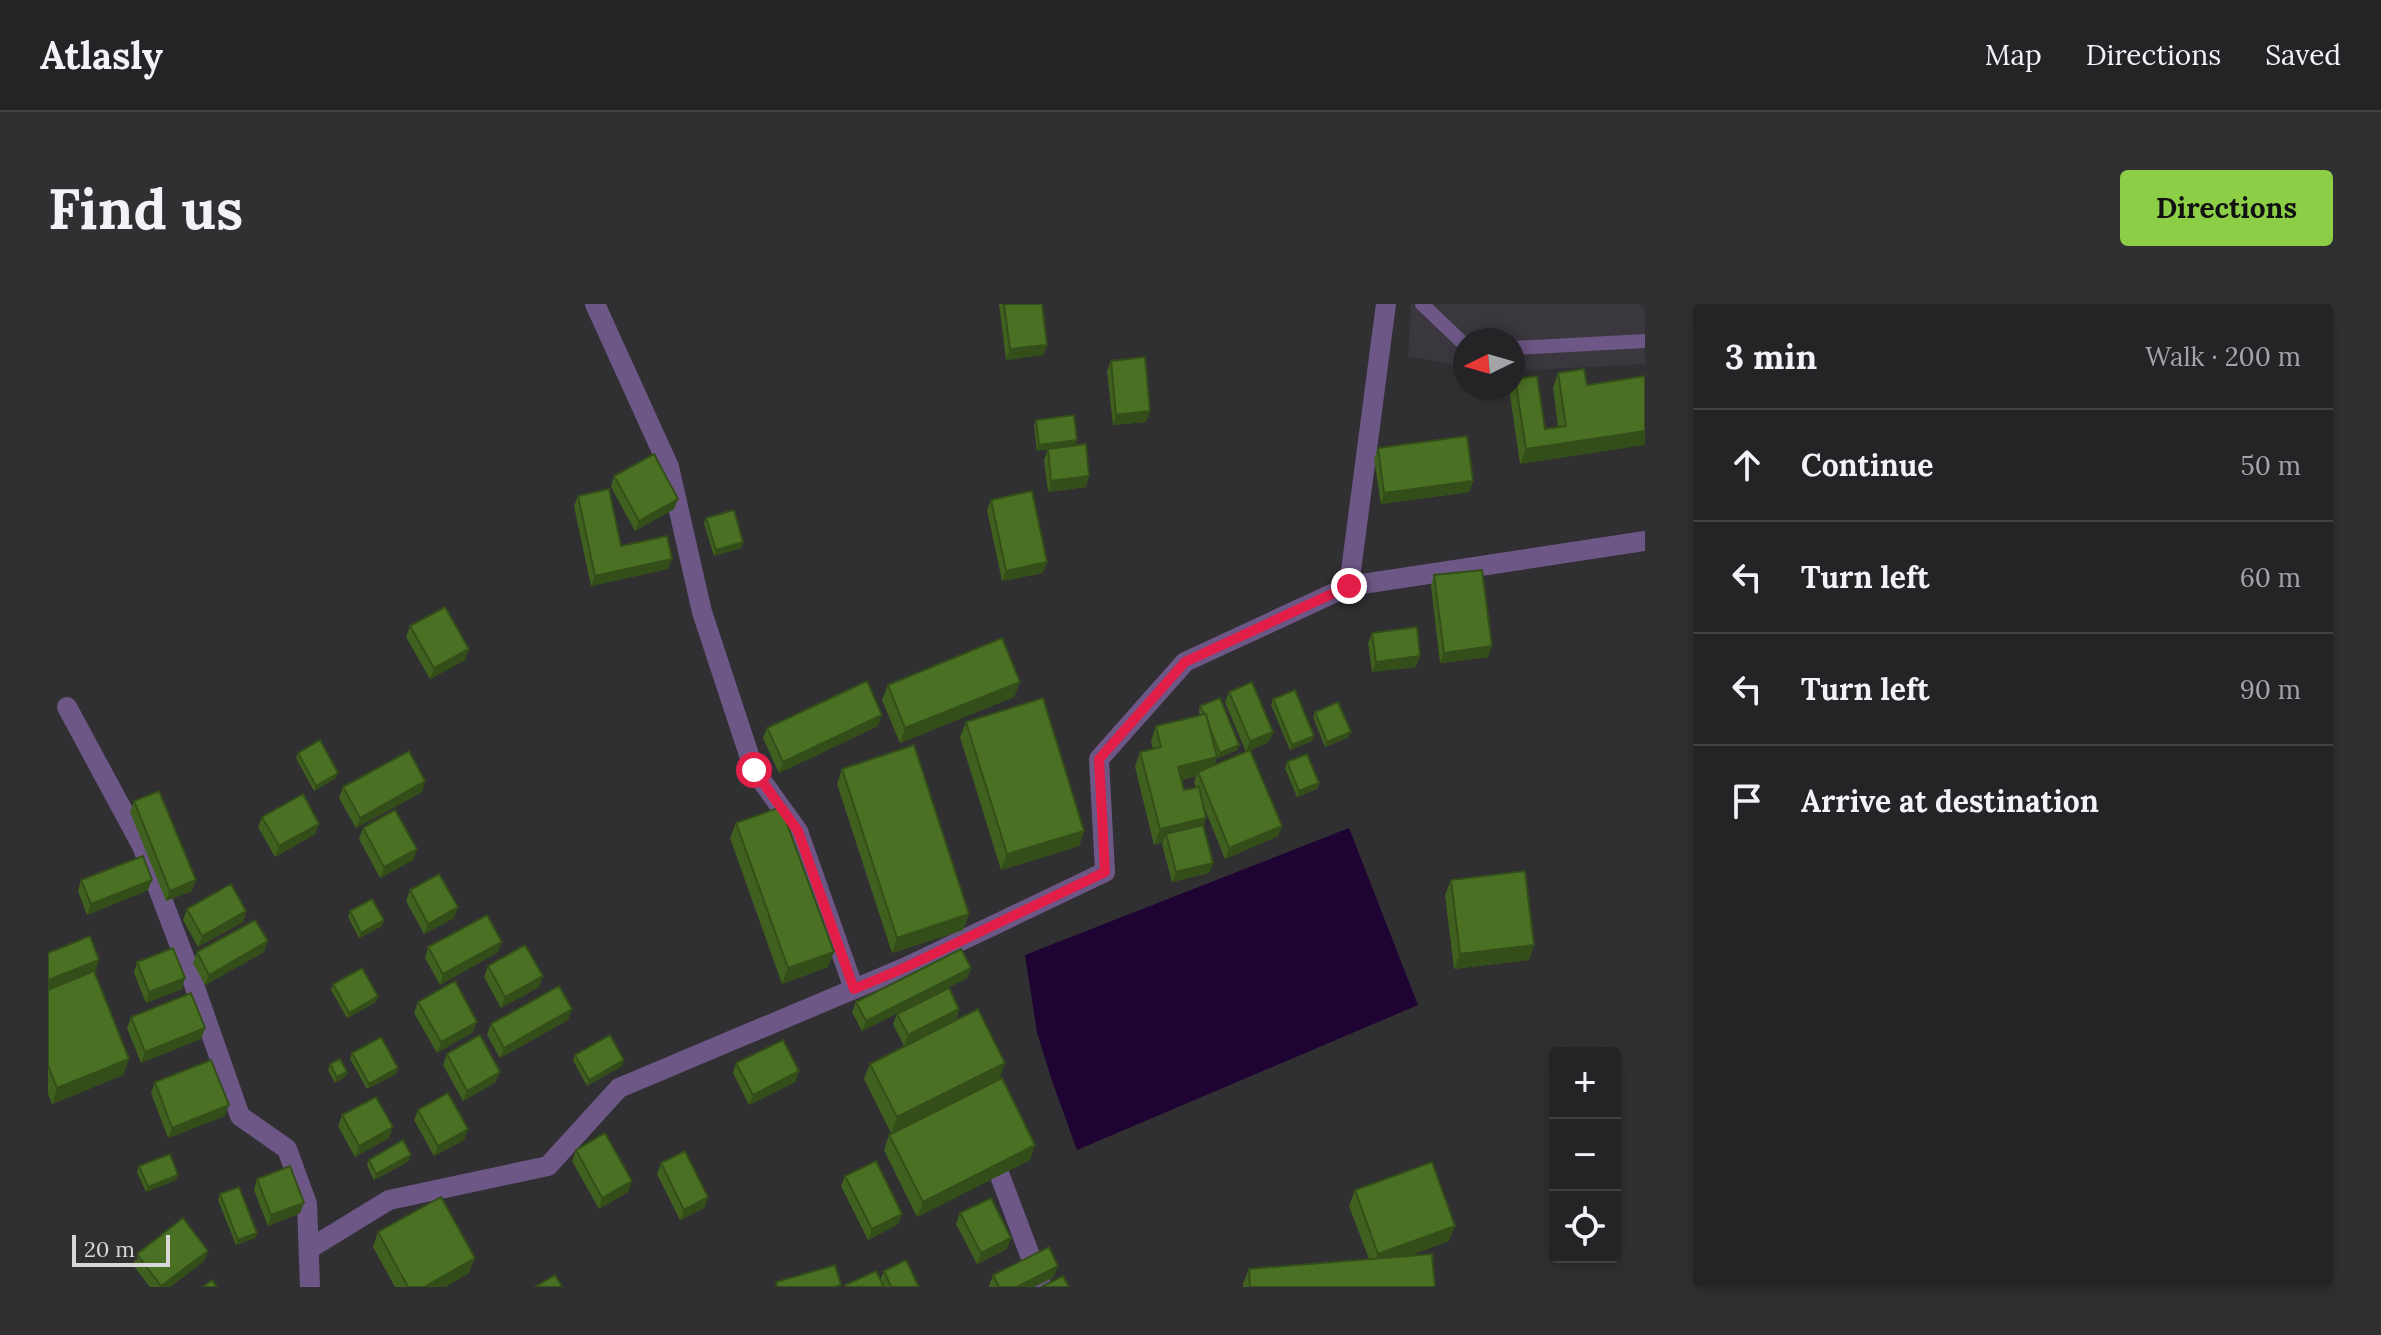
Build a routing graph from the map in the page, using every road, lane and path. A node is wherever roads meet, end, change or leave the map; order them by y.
1 (595, 304) edge
2 (1386, 304) edge
3 (1422, 304) edge
4 (1453, 334) edge
5 (1645, 341) edge
6 (1525, 347) edge
7 (1645, 541) edge
8 (1349, 586) junction
9 (67, 707) dead end
10 (854, 989) junction
11 (982, 1133) edge
12 (309, 1249) junction
13 (310, 1287) edge
14 (1042, 1287) edge

1 - 10 street
2 - 8 street
3 - 4 lane
5 - 6 lane
7 - 8 street
8 - 10 street
9 - 12 street
10 - 12 street
11 - 14 street
12 - 13 street

